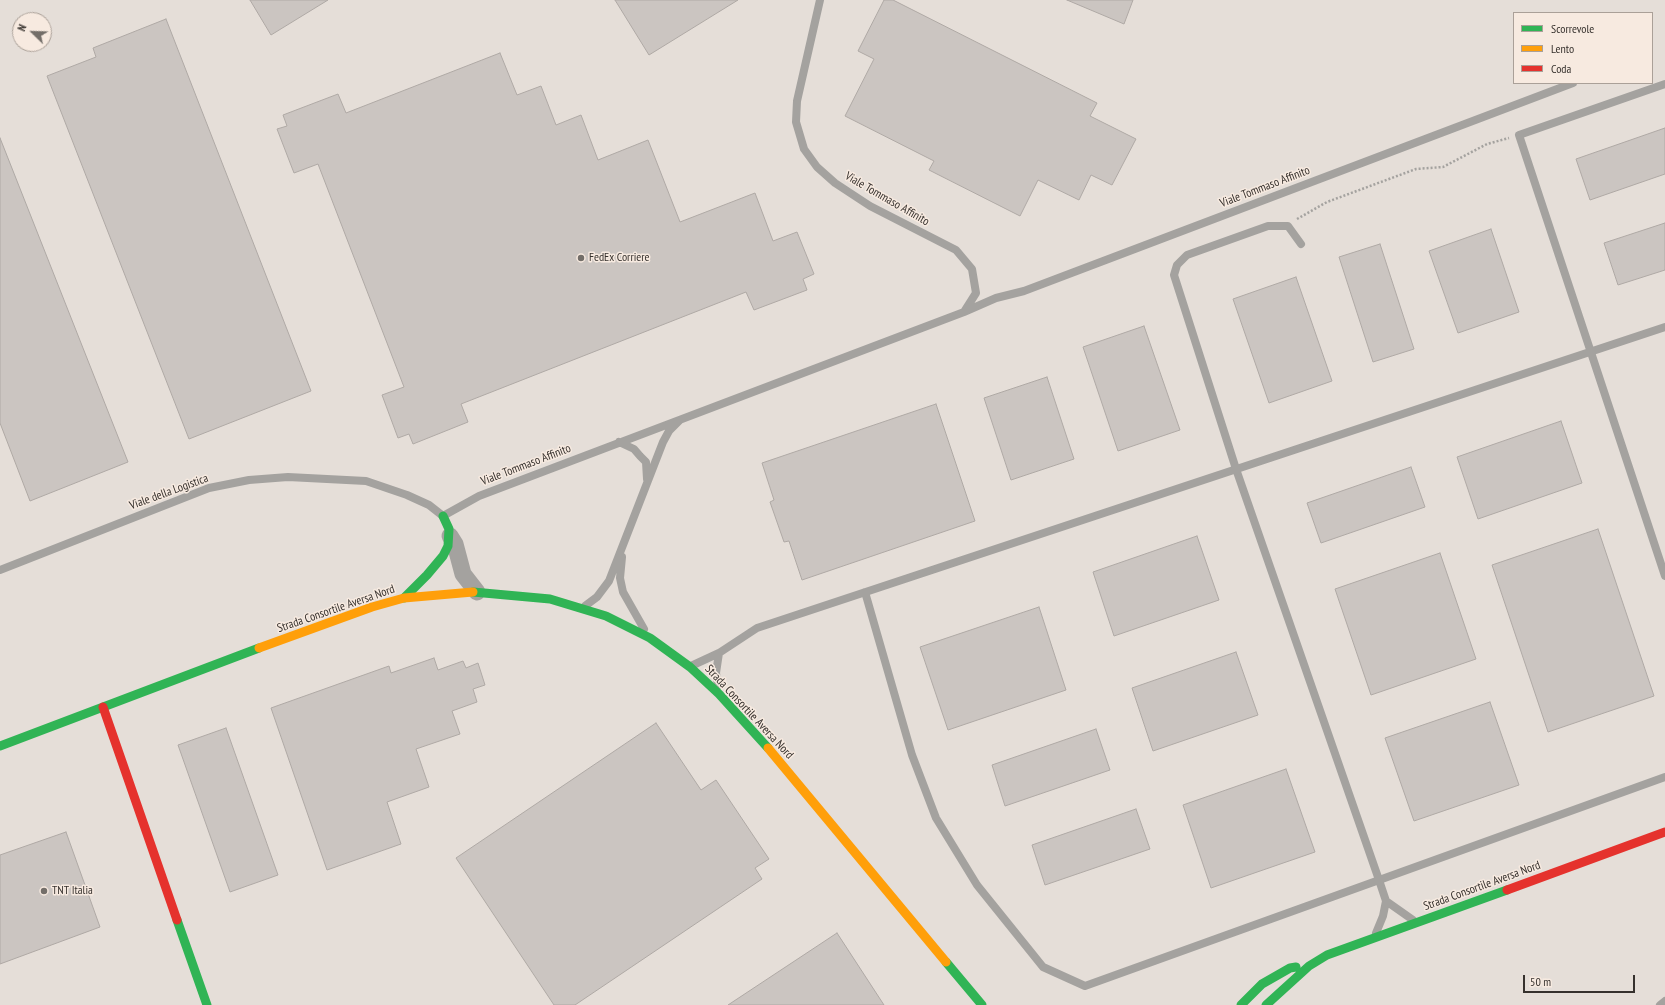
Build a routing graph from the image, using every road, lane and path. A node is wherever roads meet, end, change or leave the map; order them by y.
1 (820, 0) edge
2 (1570, 84) edge
3 (1665, 84) edge
4 (1519, 135) junction
5 (1288, 226) junction
6 (1301, 244) dead end
7 (964, 312) junction
8 (1665, 327) edge
9 (1589, 352) junction
10 (682, 418) junction
11 (619, 442) junction
12 (1236, 469) junction
13 (647, 480) junction
14 (444, 516) junction
15 (450, 536) junction
16 (622, 550) junction
17 (0, 570) edge
18 (1665, 576) edge
19 (477, 592) junction
20 (865, 592) junction
21 (404, 598) junction
22 (583, 608) junction
23 (650, 638) junction
24 (719, 654) junction
25 (690, 667) junction
26 (719, 694) junction
27 (103, 707) junction
28 (0, 746) edge
29 (1665, 777) edge
30 (1665, 832) edge
31 (1379, 880) junction
32 (1386, 901) junction
33 (1416, 923) junction
34 (1374, 938) junction
35 (1309, 966) junction
36 (207, 1005) edge
37 (982, 1005) edge
38 (1241, 1005) edge
39 (1266, 1005) edge

1 - 7 lane, Viale Tommaso Affinito
2 - 7 lane, Viale Tommaso Affinito
3 - 4 lane
4 - 5 path
4 - 9 lane
5 - 6 lane
5 - 12 lane
7 - 10 lane, Viale Tommaso Affinito
8 - 9 lane
9 - 12 lane
9 - 18 lane
10 - 11 lane, Viale Tommaso Affinito
10 - 13 lane, Viale Tommaso Affinito
11 - 13 lane, Viale Tommaso Affinito
11 - 14 lane, Viale Tommaso Affinito
12 - 20 lane
12 - 31 lane
13 - 16 lane, Viale Tommaso Affinito
14 - 15 street
14 - 17 lane, Viale della Logistica
15 - 19 street
15 - 21 street
16 - 22 lane, Viale Tommaso Affinito
16 - 23 lane, Viale Tommaso Affinito
19 - 21 street, Strada Consortile Aversa Nord
19 - 22 street, Strada Consortile Aversa Nord
20 - 24 lane
20 - 31 lane
21 - 27 street, Strada Consortile Aversa Nord
22 - 23 street, Strada Consortile Aversa Nord
23 - 25 street, Strada Consortile Aversa Nord
24 - 25 lane
24 - 26 lane
25 - 26 street, Strada Consortile Aversa Nord
26 - 37 street, Strada Consortile Aversa Nord
27 - 28 street, Strada Consortile Aversa Nord
27 - 36 street
29 - 31 lane
30 - 33 street, Strada Consortile Aversa Nord
31 - 32 lane
32 - 33 lane
32 - 34 lane
33 - 34 street, Strada Consortile Aversa Nord
34 - 35 street, Strada Consortile Aversa Nord
35 - 38 street, Strada Consortile Aversa Nord
35 - 39 street, Strada Consortile Aversa Nord

